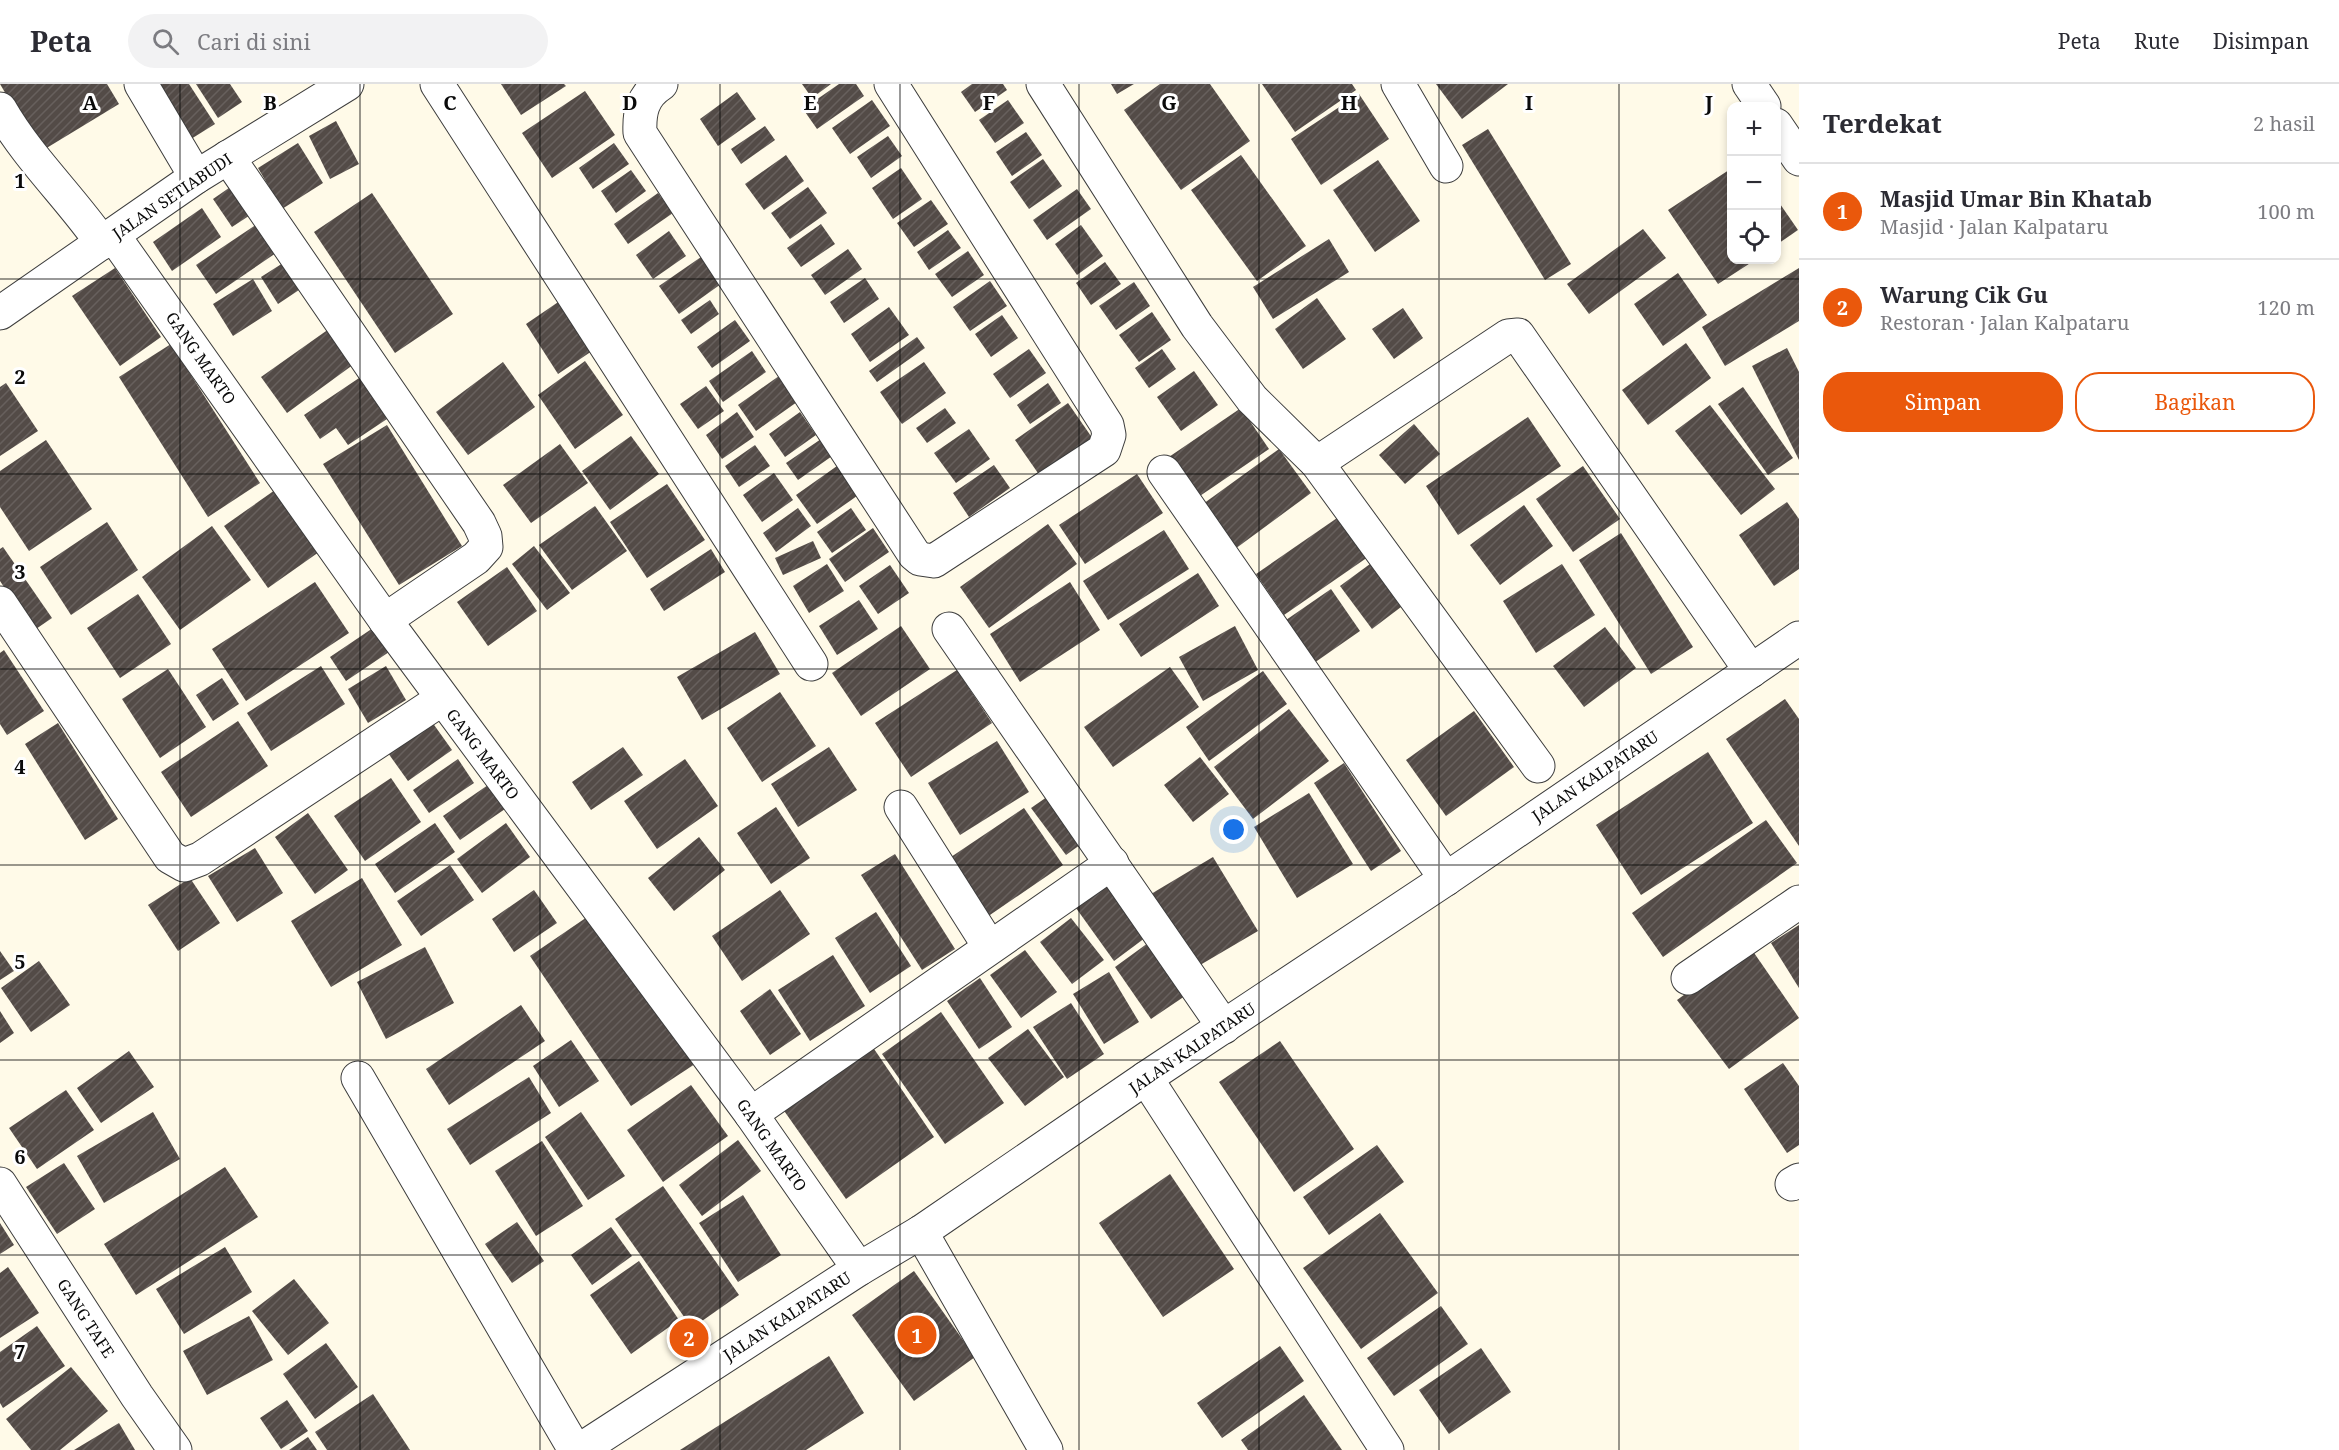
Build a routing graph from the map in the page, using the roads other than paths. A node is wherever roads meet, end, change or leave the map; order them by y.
1 (141, 84) edge
2 (346, 84) edge
3 (437, 84) edge
4 (661, 84) edge
5 (891, 84) edge
6 (1043, 84) edge
7 (1398, 84) edge
8 (1749, 84) edge
9 (1761, 102) edge
10 (0, 109) edge
11 (1781, 132) edge
12 (228, 157) junction
13 (1799, 159) edge
14 (1446, 166) dead end
15 (196, 177) junction
16 (108, 239) junction
17 (0, 313) edge
18 (1317, 463) junction
19 (1164, 472) dead end
20 (0, 603) edge
21 (385, 620) junction
22 (949, 628) dead end
23 (1799, 638) edge
24 (811, 664) dead end
25 (1751, 671) junction
26 (442, 699) junction
27 (1538, 766) dead end
28 (901, 807) dead end
29 (1112, 863) junction
30 (1446, 879) junction
31 (1799, 902) edge
32 (989, 946) junction
33 (1688, 978) dead end
34 (1224, 1027) junction
35 (358, 1078) dead end
36 (1146, 1078) junction
37 (751, 1114) junction
38 (0, 1184) edge
39 (921, 1232) junction
40 (859, 1269) junction
41 (175, 1450) edge
42 (575, 1450) edge
43 (580, 1450) edge
44 (1046, 1450) edge
45 (1387, 1450) edge

1 - 15 street
2 - 12 street, JALAN SETIABUDI
3 - 24 street
4 - 5 street
6 - 18 street
7 - 14 street
8 - 9 street
10 - 16 street, GANG MARTO
11 - 13 street
12 - 15 street, JALAN SETIABUDI
12 - 21 street
15 - 16 street, JALAN SETIABUDI
16 - 17 street, JALAN SETIABUDI
16 - 21 street, GANG MARTO
18 - 25 street
18 - 27 street
19 - 30 street
20 - 26 street
21 - 26 street, GANG MARTO
22 - 29 street
23 - 25 street, JALAN KALPATARU
25 - 30 street, JALAN KALPATARU
26 - 37 street, GANG MARTO
28 - 32 street
29 - 32 street
29 - 34 street
30 - 34 street, JALAN KALPATARU
31 - 33 street
32 - 37 street
34 - 36 street, JALAN KALPATARU
35 - 42 street
36 - 39 street, JALAN KALPATARU
36 - 45 street
37 - 40 street, GANG MARTO
38 - 41 street, GANG TAFE
39 - 40 street, JALAN KALPATARU
39 - 44 street
40 - 43 street, JALAN KALPATARU

